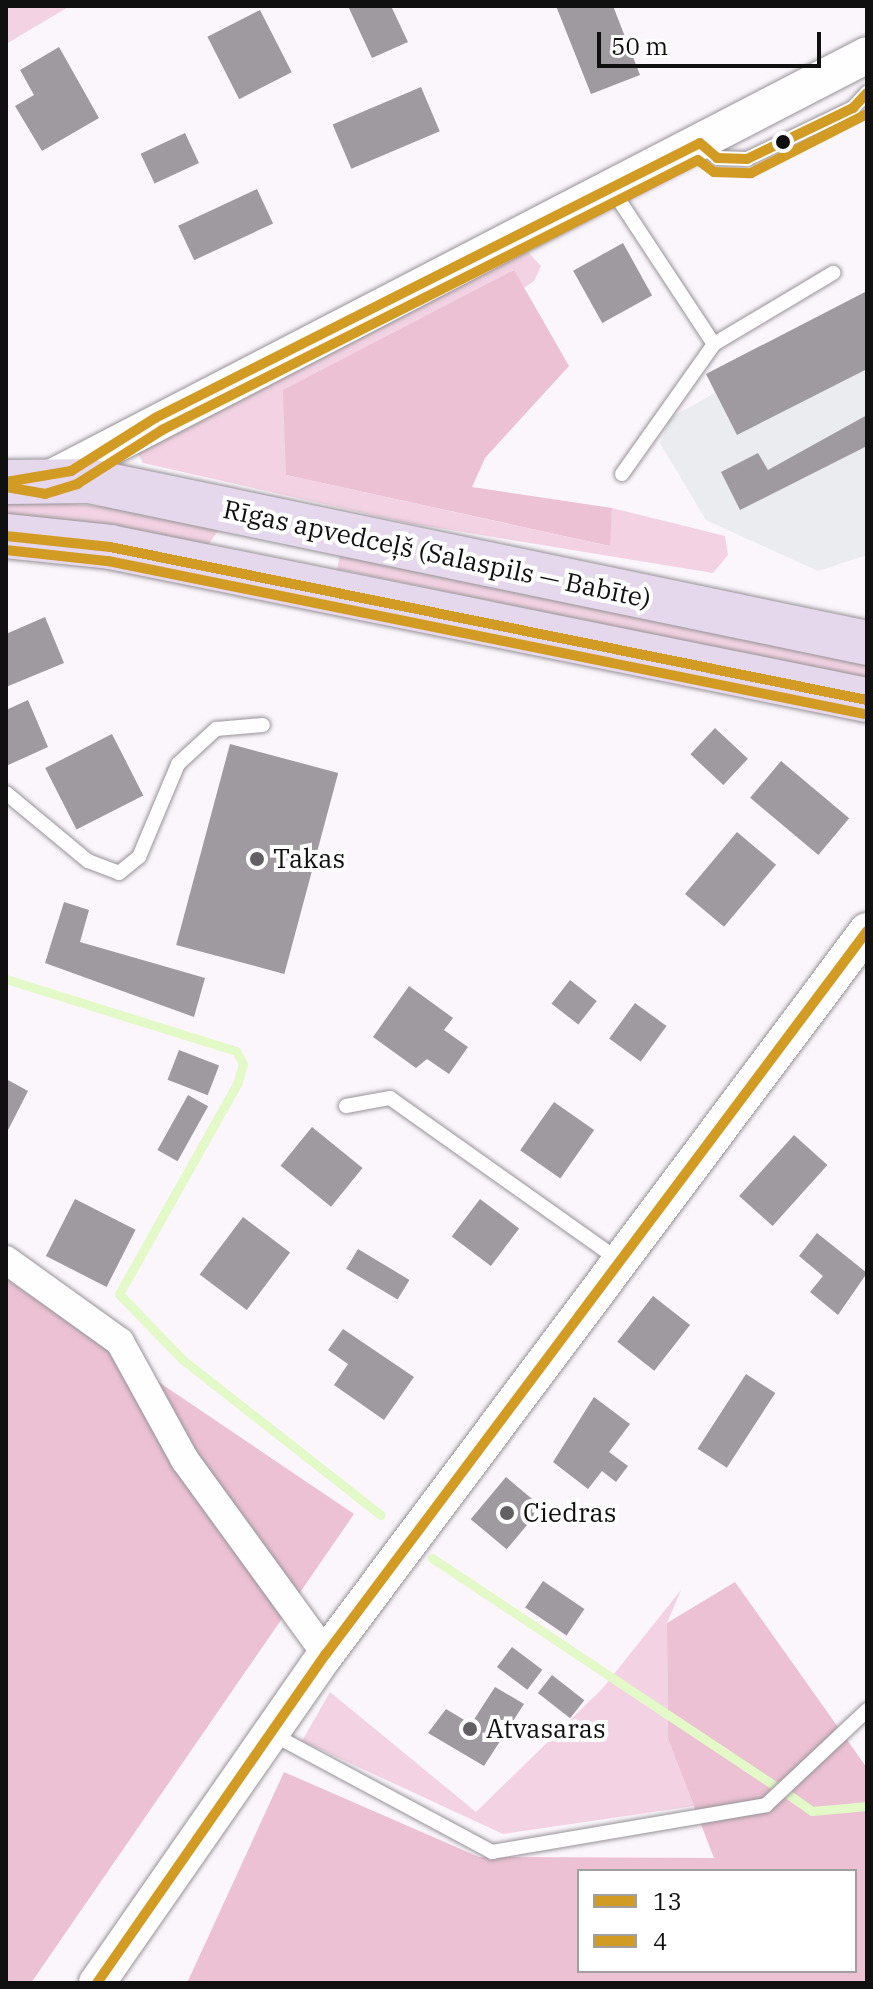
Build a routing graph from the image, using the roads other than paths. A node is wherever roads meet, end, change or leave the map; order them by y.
1 (867, 55) edge
2 (867, 93) edge
3 (700, 143) junction
4 (613, 191) junction
5 (833, 273) dead end
6 (714, 344) junction
7 (622, 474) dead end
8 (26, 481) edge
9 (8, 537) edge
10 (867, 643) edge
11 (867, 700) edge
12 (263, 725) dead end
13 (6, 793) edge
14 (867, 931) edge
15 (346, 1106) dead end
16 (6, 1260) edge
17 (621, 1261) junction
18 (326, 1654) junction
19 (867, 1710) edge
20 (271, 1733) junction
21 (97, 1983) edge

1 - 3 street
2 - 3 lane
3 - 4 street
4 - 6 lane
4 - 8 street
5 - 6 lane
6 - 7 lane
8 - 10 highway, Rīgas apvedceļš (Salaspils — Babīte)
9 - 11 highway
12 - 13 lane
14 - 17 street
15 - 17 lane
16 - 18 street
17 - 18 street
18 - 20 street
19 - 20 lane
20 - 21 street

